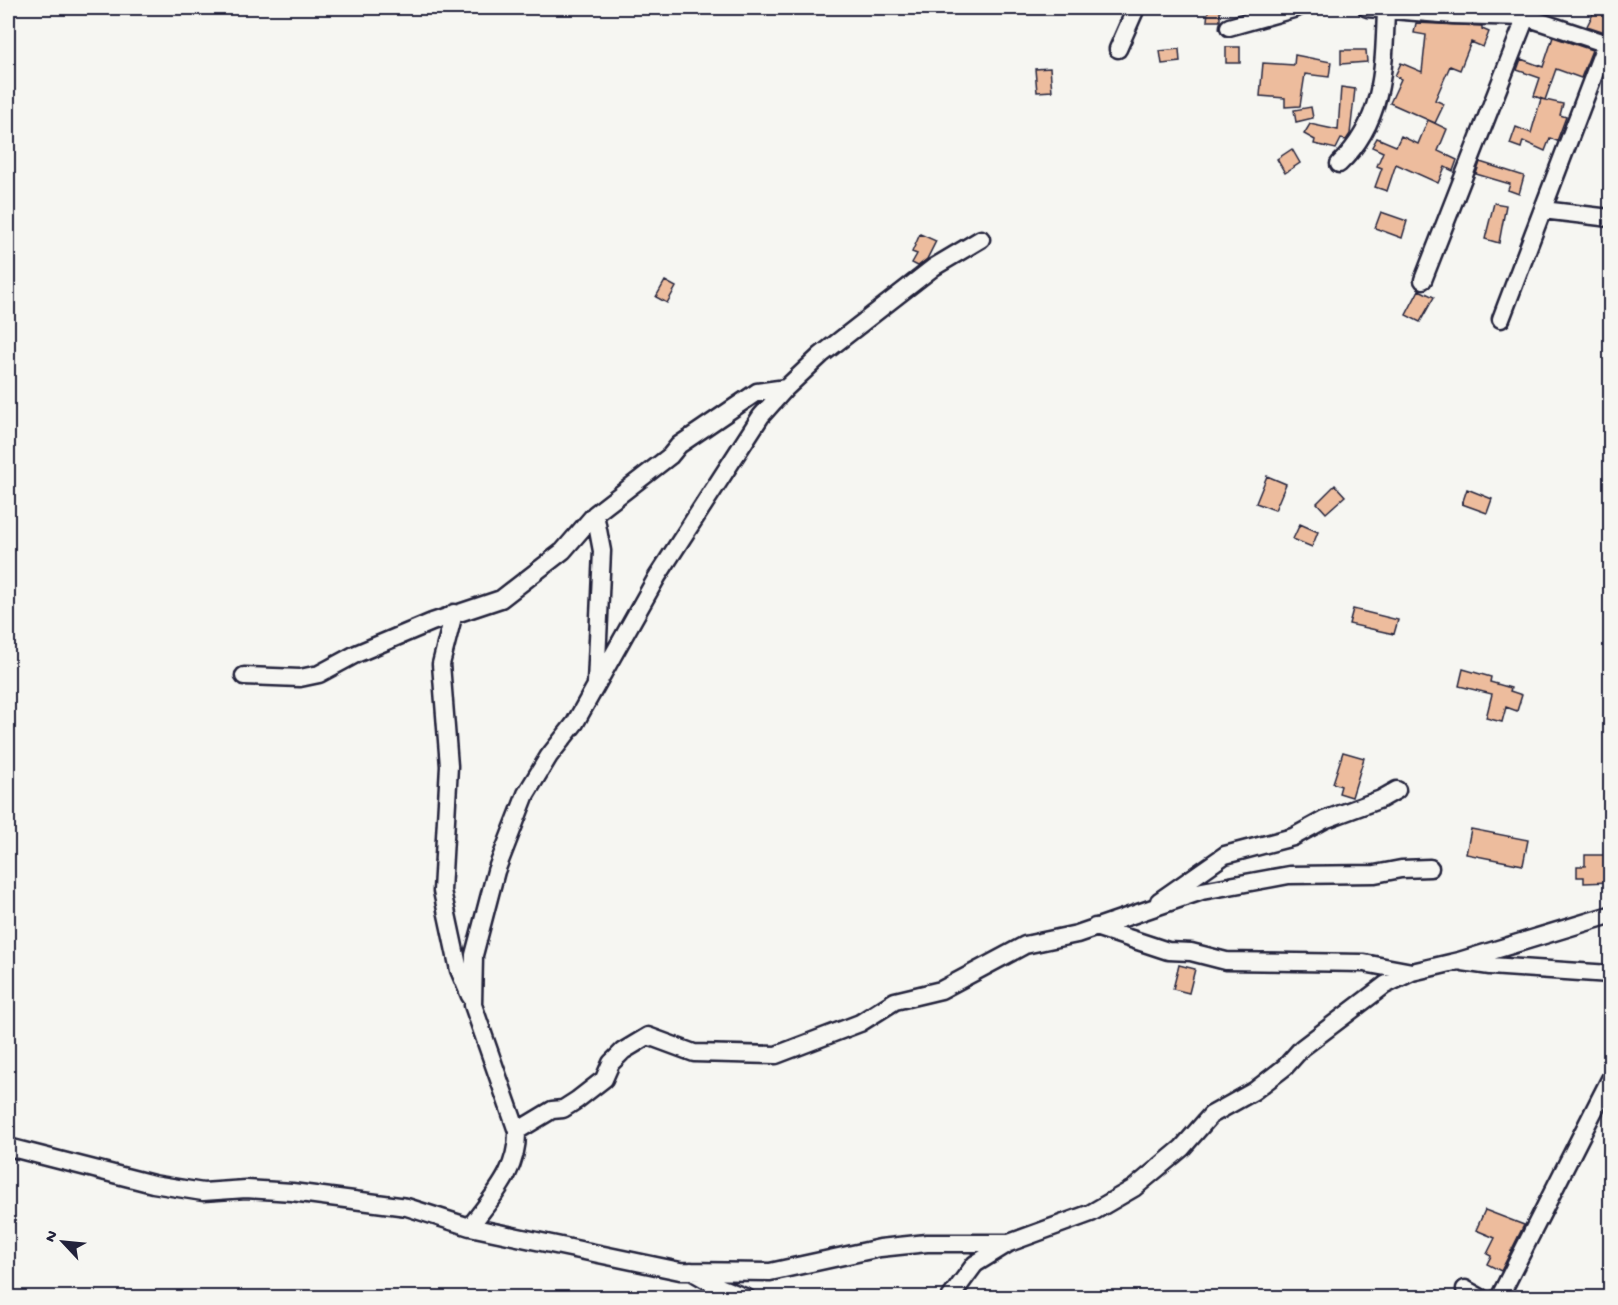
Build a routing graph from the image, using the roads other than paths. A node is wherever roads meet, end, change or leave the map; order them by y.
1 (1136, 8) edge
2 (1297, 8) edge
3 (1366, 8) edge
4 (1386, 9) junction
5 (1530, 12) edge
6 (1229, 27) dead end
7 (1608, 44) edge
8 (1118, 49) dead end
9 (1339, 164) dead end
10 (1543, 210) junction
11 (1611, 218) edge
12 (981, 239) dead end
13 (1424, 280) dead end
14 (1501, 319) dead end
15 (786, 388) junction
16 (595, 514) junction
17 (453, 613) junction
18 (244, 676) dead end
19 (596, 687) junction
20 (1397, 790) dead end
21 (1430, 868) dead end
22 (1150, 908) junction
23 (1611, 915) edge
24 (1095, 927) junction
25 (1459, 961) junction
26 (1412, 972) junction
27 (1611, 974) edge
28 (473, 1005) junction
29 (1611, 1079) edge
30 (517, 1131) junction
31 (8, 1146) edge
32 (470, 1227) junction
33 (1009, 1243) junction
34 (690, 1270) junction
35 (1465, 1289) dead end
36 (747, 1298) edge
37 (950, 1298) edge
38 (1481, 1298) edge
39 (1499, 1298) edge

1 - 8 street
2 - 6 street
3 - 4 street
4 - 5 street
4 - 9 street
5 - 7 street
5 - 13 street
7 - 10 street
10 - 11 street
10 - 14 street
12 - 15 street
15 - 16 street
15 - 19 street
16 - 17 street
16 - 19 street
17 - 18 street
17 - 28 street
19 - 28 street
20 - 22 street
21 - 22 street
22 - 24 street
23 - 25 street
24 - 26 street
24 - 30 street
25 - 26 street
25 - 27 street
26 - 33 street
28 - 30 street
29 - 39 street
30 - 32 street
31 - 32 street
32 - 34 street
33 - 34 street
33 - 37 street
34 - 36 street
35 - 38 street

